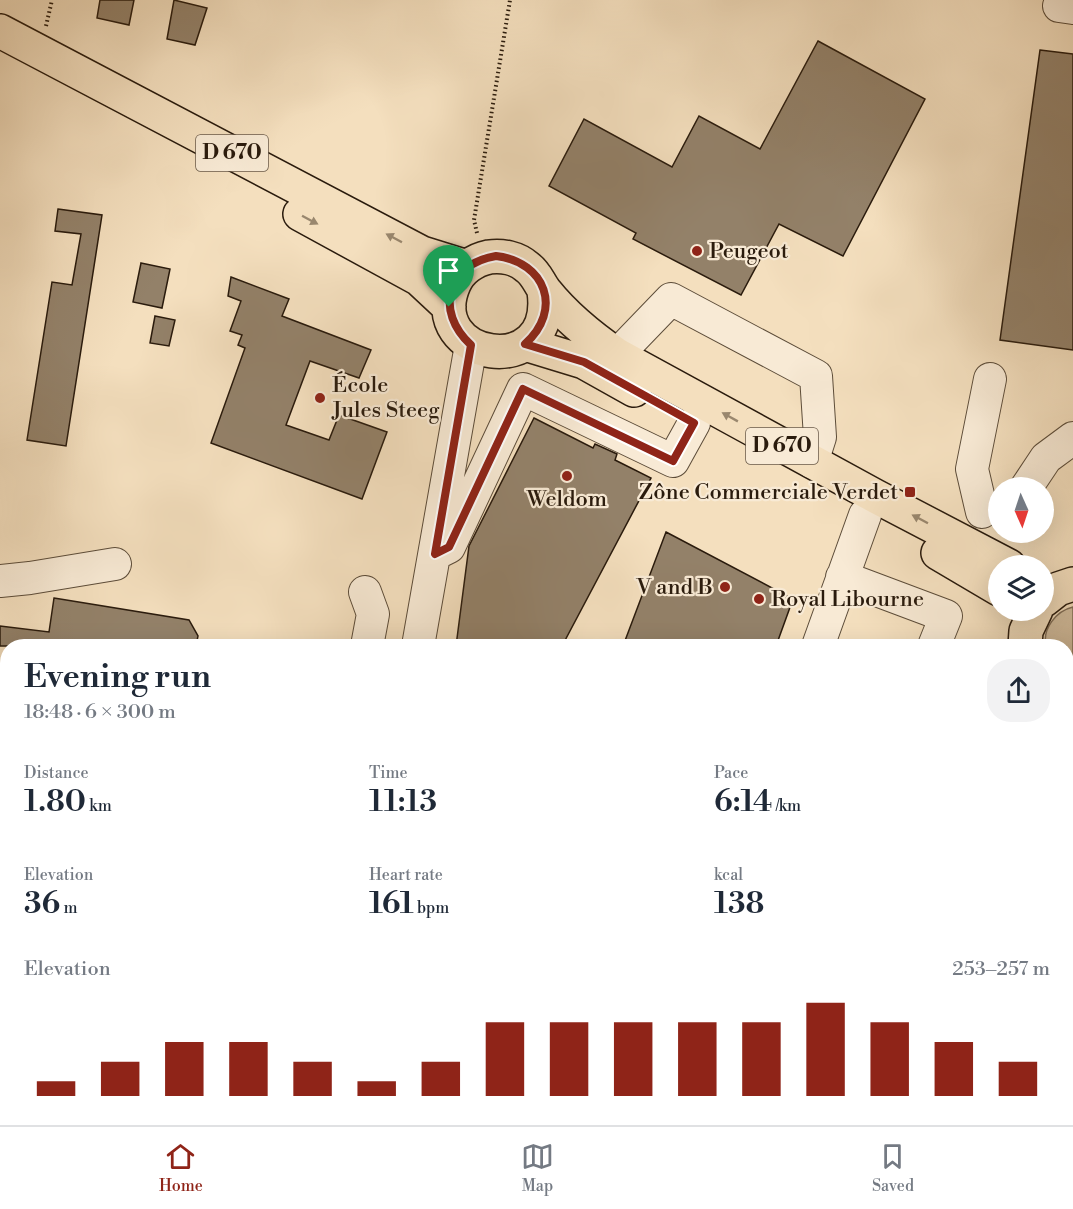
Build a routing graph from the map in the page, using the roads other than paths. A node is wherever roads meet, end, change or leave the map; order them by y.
1 (0, 31) edge
2 (0, 52) edge
3 (474, 263) junction
4 (544, 291) junction
5 (449, 307) junction
6 (525, 344) junction
7 (471, 345) junction
8 (617, 355) junction
9 (990, 379) dead end
10 (694, 423) junction
11 (1073, 438) edge
12 (812, 462) junction
13 (1033, 477) edge
14 (988, 505) edge
15 (865, 515) junction
16 (988, 515) edge
17 (964, 543) junction
18 (435, 554) junction
19 (988, 555) edge
20 (115, 564) dead end
21 (842, 577) junction
22 (0, 580) edge
23 (988, 582) edge
24 (365, 592) dead end
25 (946, 616) junction
26 (368, 639) edge
27 (419, 639) edge
28 (821, 639) edge
29 (937, 639) edge
30 (953, 639) edge

3 -> 1 main road, D 670
2 -> 5 main road, D 670
3 - 4 main road
3 - 5 main road
4 - 6 main road
4 - 8 main road, D 670
5 - 7 main road
6 - 7 main road
6 - 10 main road, D 670
7 - 18 street
12 -> 8 main road, D 670
8 - 12 street
9 - 14 street
10 - 15 main road, D 670
10 - 18 street
11 - 13 street
17 -> 12 main road, D 670
15 - 21 street
15 - 23 main road, D 670
16 - 17 street
17 - 19 main road, D 670
18 - 27 street
20 - 22 street
21 - 25 street
21 - 28 street
24 - 26 street
25 - 29 street
25 - 30 street

